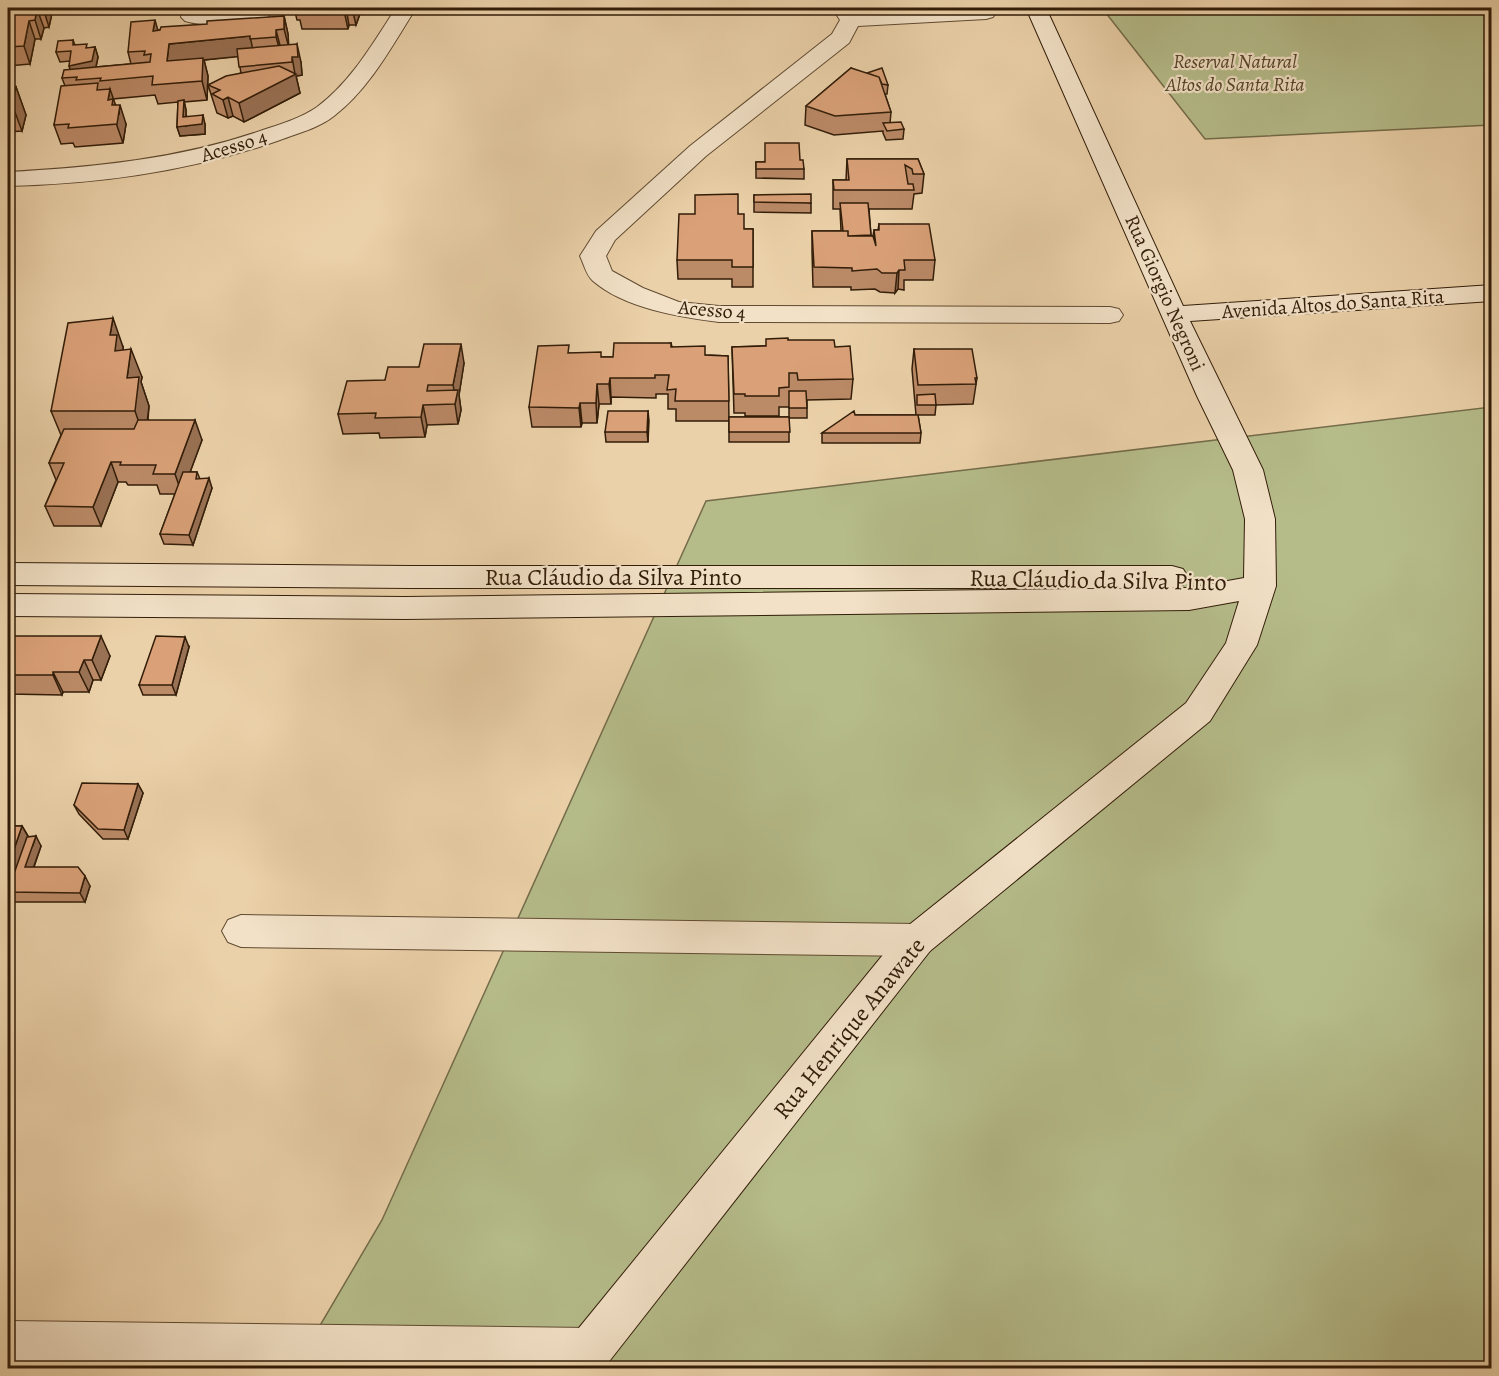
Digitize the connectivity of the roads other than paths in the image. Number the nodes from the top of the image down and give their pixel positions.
1 (192, 8) edge
2 (264, 8) edge
3 (406, 8) edge
4 (1036, 8) edge
5 (986, 13) dead end
6 (847, 14) edge
7 (8, 179) edge
8 (1491, 293) edge
9 (1175, 314) junction
10 (1110, 315) dead end
11 (8, 574) edge
12 (411, 577) junction
13 (1260, 586) junction
14 (806, 590) junction
15 (8, 604) edge
16 (405, 608) junction
17 (241, 931) dead end
18 (917, 940) junction
19 (8, 1343) edge
20 (584, 1359) edge

1 - 2 street
3 - 7 street, Acesso 4
4 - 9 street, Rua Giorgio Negroni
5 - 6 street
6 - 10 street, Acesso 4
8 - 9 street, Avenida Altos do Santa Rita
9 - 13 street, Rua Giorgio Negroni
11 - 12 street, Rua Cláudio da Silva Pinto
12 - 14 street, Rua Cláudio da Silva Pinto
12 - 16 street
13 - 14 street, Rua Cláudio da Silva Pinto
13 - 18 street, Rua Henrique Anawate
14 - 16 street, Rua Cláudio da Silva Pinto
15 - 16 street, Rua Cláudio da Silva Pinto
17 - 18 street
18 - 20 street, Rua Henrique Anawate
19 - 20 street

